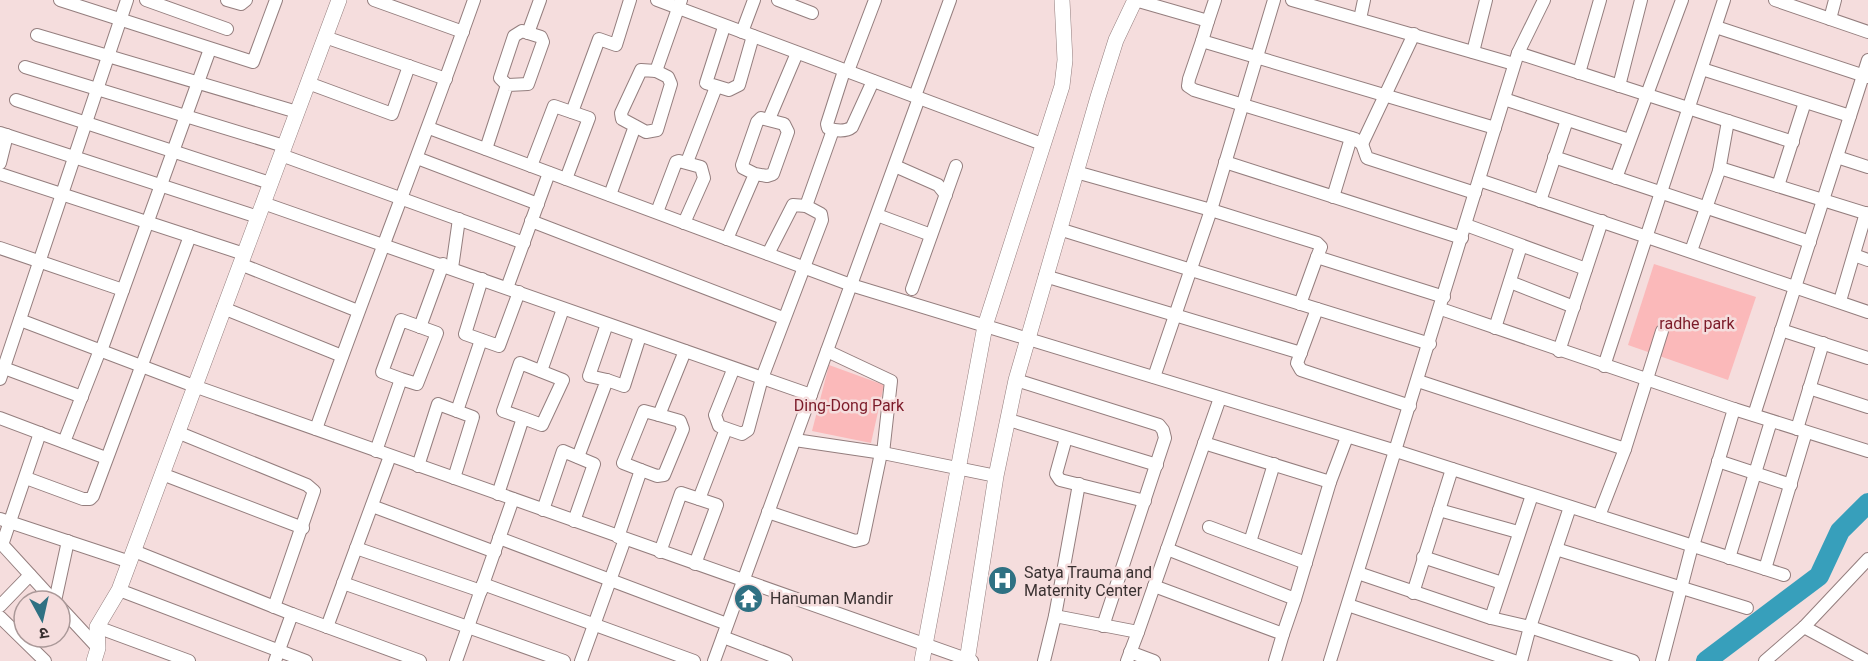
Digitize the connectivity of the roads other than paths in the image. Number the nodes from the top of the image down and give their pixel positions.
1 (60, 0) edge
2 (127, 0) edge
3 (146, 0) edge
4 (227, 0) edge
5 (246, 0) edge
6 (276, 0) edge
7 (339, 0) edge
8 (374, 0) edge
9 (474, 0) edge
10 (540, 0) edge
11 (630, 0) edge
12 (657, 0) edge
13 (754, 0) edge
14 (778, 0) edge
15 (875, 0) edge
16 (950, 0) edge
17 (1062, 0) edge
18 (1135, 0) edge
19 (1215, 0) edge
20 (1274, 0) edge
21 (1292, 0) edge
22 (1364, 0) edge
23 (1486, 0) edge
24 (1544, 0) edge
25 (1600, 0) edge
26 (1641, 0) edge
27 (1682, 0) edge
28 (1724, 0) edge
29 (1774, 0) edge
30 (1835, 0) edge
31 (680, 4) edge
32 (812, 13) dead end
33 (1360, 19) junction
34 (1830, 19) junction
35 (1208, 21) junction
36 (120, 22) junction
37 (724, 27) junction
38 (1716, 27) junction
39 (227, 29) dead end
40 (462, 32) junction
41 (1868, 32) edge
42 (528, 33) junction
43 (748, 34) junction
44 (1414, 34) junction
45 (37, 35) dead end
46 (325, 37) junction
47 (1202, 41) junction
48 (210, 49) junction
49 (797, 52) junction
50 (1473, 52) junction
51 (108, 56) junction
52 (1257, 56) junction
53 (1516, 59) junction
54 (1868, 60) edge
55 (409, 66) junction
56 (25, 67) dead end
57 (1702, 69) junction
58 (656, 71) junction
59 (846, 71) junction
60 (1579, 73) junction
61 (1865, 77) edge
62 (446, 79) junction
63 (873, 81) junction
64 (198, 83) junction
65 (308, 83) junction
66 (507, 85) junction
67 (1618, 86) junction
68 (716, 87) junction
69 (97, 91) junction
70 (1386, 95) junction
71 (1648, 95) junction
72 (917, 97) junction
73 (1504, 99) junction
74 (16, 100) dead end
75 (1805, 102) junction
76 (1242, 104) junction
77 (1689, 109) junction
78 (297, 112) junction
79 (572, 112) junction
80 (1850, 116) junction
81 (184, 117) junction
82 (769, 119) junction
83 (1567, 120) junction
84 (1728, 122) junction
85 (86, 124) junction
86 (635, 126) junction
87 (429, 128) junction
88 (1495, 128) junction
89 (833, 130) junction
90 (3, 134) edge
91 (1629, 140) junction
92 (1356, 141) junction
93 (1793, 142) junction
94 (1042, 144) junction
95 (486, 149) junction
96 (283, 151) junction
97 (172, 152) junction
98 (74, 157) junction
99 (1554, 157) junction
100 (1837, 157) junction
101 (417, 158) junction
102 (687, 162) junction
103 (1225, 162) junction
104 (0, 163) edge
105 (531, 166) junction
106 (895, 166) junction
107 (956, 166) dead end
108 (1868, 167) edge
109 (1719, 171) junction
110 (1076, 172) junction
111 (549, 173) junction
112 (0, 174) edge
113 (755, 174) junction
114 (1616, 178) junction
115 (566, 179) junction
116 (1479, 180) junction
117 (270, 183) junction
118 (161, 185) junction
119 (1778, 186) junction
120 (1475, 193) junction
121 (1660, 194) junction
122 (62, 195) junction
123 (610, 195) junction
124 (946, 195) junction
125 (1333, 197) junction
126 (400, 198) junction
127 (1823, 200) junction
128 (1540, 201) junction
129 (538, 204) junction
130 (806, 207) junction
131 (1706, 208) junction
132 (260, 210) junction
133 (1211, 210) junction
134 (657, 212) junction
135 (1867, 213) edge
136 (877, 215) junction
137 (459, 219) junction
138 (531, 221) junction
139 (1602, 221) junction
140 (146, 222) junction
141 (684, 223) junction
142 (1466, 225) junction
143 (1059, 229) junction
144 (931, 235) junction
145 (190, 236) junction
146 (1645, 236) junction
147 (1462, 238) junction
148 (727, 239) junction
149 (382, 242) junction
150 (1810, 242) junction
151 (524, 243) junction
152 (1521, 246) junction
153 (0, 248) edge
154 (1692, 251) junction
155 (768, 254) junction
156 (1854, 255) junction
157 (1317, 257) junction
158 (242, 259) junction
159 (1868, 260) edge
160 (39, 262) junction
161 (447, 266) junction
162 (802, 267) junction
163 (1190, 269) junction
164 (1586, 269) junction
165 (1045, 276) junction
166 (482, 279) junction
167 (1509, 282) junction
168 (851, 285) junction
169 (1796, 286) junction
170 (912, 289) dead end
171 (123, 290) junction
172 (513, 290) junction
173 (1840, 302) junction
174 (1442, 303) junction
175 (1300, 304) junction
176 (1574, 307) junction
177 (223, 308) junction
178 (563, 309) junction
179 (1317, 309) junction
180 (358, 310) junction
181 (1868, 312) edge
182 (1175, 315) junction
183 (783, 318) junction
184 (20, 320) junction
185 (606, 324) junction
186 (985, 326) junction
187 (420, 327) junction
188 (1495, 328) junction
189 (1781, 330) junction
190 (1662, 331) dead end
191 (640, 336) junction
192 (1027, 338) junction
193 (481, 340) junction
194 (1823, 343) junction
195 (1430, 344) junction
196 (101, 350) junction
197 (685, 351) junction
198 (827, 351) junction
199 (1559, 351) junction
200 (1301, 353) junction
201 (342, 356) junction
202 (1868, 358) edge
203 (1604, 366) junction
204 (143, 367) junction
205 (733, 370) junction
206 (541, 371) junction
207 (2, 374) edge
208 (1154, 377) junction
209 (762, 378) junction
210 (401, 379) junction
211 (607, 380) junction
212 (1016, 380) junction
213 (1418, 381) junction
214 (1646, 381) junction
215 (194, 386) junction
216 (1809, 388) junction
217 (811, 395) junction
218 (81, 398) junction
219 (1220, 398) junction
220 (1410, 406) junction
221 (1868, 407) edge
222 (1734, 409) junction
223 (457, 411) junction
224 (659, 415) junction
225 (1754, 415) junction
226 (0, 418) edge
227 (523, 418) junction
228 (1009, 420) junction
229 (1771, 421) junction
230 (316, 429) junction
231 (726, 429) junction
232 (1802, 430) junction
233 (177, 432) junction
234 (40, 433) junction
235 (1347, 436) junction
236 (1066, 438) junction
237 (795, 440) junction
238 (64, 442) junction
239 (1204, 443) junction
240 (1624, 449) junction
241 (376, 451) junction
242 (1396, 451) junction
243 (1868, 451) edge
244 (882, 453) junction
245 (390, 456) junction
246 (578, 457) junction
247 (106, 458) junction
248 (1719, 461) junction
249 (1274, 464) junction
250 (1157, 465) junction
251 (418, 466) junction
252 (958, 468) junction
253 (641, 470) junction
254 (1452, 470) junction
255 (1755, 472) junction
256 (162, 474) junction
257 (996, 476) junction
258 (26, 478) junction
259 (454, 478) junction
260 (1330, 482) junction
261 (1080, 484) junction
262 (1791, 485) junction
263 (498, 494) junction
264 (1532, 495) junction
265 (513, 499) junction
266 (699, 499) junction
267 (1145, 501) junction
268 (372, 506) junction
269 (1570, 507) junction
270 (543, 510) junction
271 (1439, 510) junction
272 (768, 512) junction
273 (1599, 516) junction
274 (5, 520) edge
275 (574, 521) junction
276 (1209, 527) dead end
277 (303, 528) junction
278 (1518, 532) junction
279 (499, 538) junction
280 (622, 538) junction
281 (68, 541) junction
282 (1250, 542) junction
283 (1, 543) edge
284 (1692, 546) junction
285 (356, 548) junction
286 (1167, 549) junction
287 (1556, 549) junction
288 (495, 552) junction
289 (660, 552) junction
290 (1423, 556) junction
291 (132, 557) junction
292 (1729, 558) junction
293 (1868, 559) edge
294 (1306, 562) junction
295 (695, 564) junction
296 (1766, 570) junction
297 (1358, 573) junction
298 (1863, 573) edge
299 (30, 574) junction
300 (1784, 575) dead end
301 (610, 580) junction
302 (743, 581) junction
303 (343, 583) junction
304 (1502, 583) junction
305 (1154, 586) junction
306 (482, 588) junction
307 (1681, 588) junction
308 (44, 589) edge
309 (58, 589) edge
310 (120, 590) junction
311 (1413, 593) junction
312 (1295, 599) junction
313 (1348, 605) junction
314 (0, 606) edge
315 (274, 607) junction
316 (1747, 609) dead end
317 (292, 614) junction
318 (1055, 616) junction
319 (0, 617) edge
320 (1491, 618) junction
321 (72, 623) edge
322 (595, 624) junction
323 (728, 624) junction
324 (1103, 626) junction
325 (97, 627) junction
326 (327, 627) junction
327 (1530, 627) junction
328 (1804, 627) junction
329 (467, 629) junction
330 (1138, 632) junction
331 (1284, 634) junction
332 (723, 637) junction
333 (925, 645) junction
334 (96, 655) edge
335 (277, 656) edge
336 (1129, 656) edge
337 (1482, 656) edge
338 (968, 660) edge
339 (45, 661) edge
340 (189, 661) edge
341 (306, 661) edge
342 (420, 661) edge
343 (456, 661) edge
344 (564, 661) edge
345 (581, 661) edge
346 (694, 661) edge
347 (714, 661) edge
348 (786, 661) edge
349 (922, 661) edge
350 (1044, 661) edge
351 (1155, 661) edge
352 (1275, 661) edge
353 (1330, 661) edge
354 (1514, 661) edge
355 (1521, 661) edge
356 (1633, 661) edge
357 (1662, 661) edge
358 (1765, 661) edge
359 (1867, 661) edge

1 - 36 street
2 - 36 street
3 - 39 street
4 - 5 street
6 - 48 street
7 - 46 street
8 - 40 street
9 - 40 street
10 - 42 street
11 - 79 street
12 - 31 street
13 - 43 street
14 - 32 street
15 - 59 street
16 - 72 street
17 - 94 street
18 - 35 street
18 - 110 street
19 - 35 street
20 - 52 street
21 - 33 street
22 - 33 street
23 - 50 street
24 - 53 street
25 - 60 street
26 - 67 street
27 - 71 street
28 - 38 street
29 - 34 street
30 - 34 street
31 - 37 street
31 - 58 street
33 - 44 street
34 - 41 street
35 - 47 street
36 - 48 street
36 - 51 street
37 - 43 street
37 - 68 street
38 - 57 street
38 - 61 street
40 - 62 street
42 - 66 street
42 - 66 street
43 - 49 street
43 - 68 street
44 - 50 street
44 - 70 street
45 - 51 street
46 - 55 street
46 - 65 street
47 - 52 street
47 - 76 street
48 - 64 street
49 - 59 street
49 - 82 street
50 - 53 street
51 - 64 street
51 - 69 street
52 - 70 street
52 - 76 street
53 - 60 street
53 - 73 street
54 - 61 street
55 - 62 street
55 - 65 street
56 - 69 street
57 - 75 street
57 - 77 street
58 - 86 street
58 - 86 street
59 - 63 street
59 - 89 street
60 - 67 street
61 - 80 street
62 - 87 street
63 - 72 street
63 - 89 street
64 - 78 street
64 - 81 street
65 - 78 street
66 - 95 street
67 - 71 street
68 - 102 street
69 - 81 street
69 - 85 street
70 - 88 street
70 - 92 street
71 - 77 street
71 - 91 street
72 - 94 street
72 - 106 street
73 - 83 street
73 - 88 street
74 - 85 street
75 - 80 street
75 - 93 street
76 - 92 street
76 - 103 street
77 - 84 street
77 - 121 street
78 - 96 street
79 - 105 street
79 - 115 street
80 - 100 street
81 - 96 street
81 - 97 street
82 - 113 street
82 - 113 street
83 - 91 street
83 - 99 street
84 - 93 street
84 - 109 street
85 - 97 street
85 - 98 street
86 - 123 street
87 - 95 street
87 - 101 street
88 - 116 street
89 - 130 street
90 - 98 street
90 - 104 street
91 - 114 street
92 - 120 street
92 - 125 street
93 - 119 street
94 - 186 street
95 - 105 street
96 - 117 street
96 - 126 street
97 - 117 street
97 - 118 street
98 - 118 street
98 - 122 street
99 - 114 street
99 - 128 street
100 - 108 street
100 - 127 street
101 - 126 street
101 - 129 street
102 - 134 street
102 - 141 street
103 - 125 street
103 - 133 street
105 - 111 street
106 - 124 street
106 - 136 street
107 - 124 street
109 - 119 street
109 - 131 street
110 - 133 street
110 - 143 street
111 - 115 street
111 - 129 street
112 - 122 street
113 - 148 street
114 - 121 street
115 - 123 street
116 - 120 street
116 - 128 street
117 - 132 street
118 - 132 street
118 - 140 street
119 - 127 street
120 - 142 street
121 - 131 street
121 - 146 street
122 - 140 street
122 - 160 street
123 - 134 street
124 - 144 street
125 - 147 street
126 - 137 street
126 - 149 street
127 - 135 street
127 - 150 street
128 - 139 street
129 - 138 street
130 - 155 street
130 - 162 street
131 - 150 street
131 - 154 street
132 - 149 street
132 - 158 street
133 - 157 street
133 - 163 street
134 - 141 street
135 - 156 street
136 - 144 street
136 - 168 street
137 - 151 street
137 - 161 street
138 - 151 street
138 - 183 street
139 - 146 street
139 - 164 street
140 - 145 street
140 - 171 street
141 - 148 street
142 - 147 street
142 - 152 street
143 - 163 street
143 - 165 street
144 - 170 street
145 - 158 street
145 - 204 street
146 - 154 street
146 - 203 street
147 - 174 street
148 - 155 street
149 - 161 street
149 - 180 street
150 - 169 street
151 - 172 street
152 - 164 street
152 - 167 street
153 - 160 street
154 - 169 street
155 - 162 street
156 - 159 street
156 - 173 street
157 - 174 street
157 - 175 street
158 - 177 street
158 - 180 street
160 - 171 street
160 - 184 street
161 - 166 street
161 - 187 street
162 - 168 street
162 - 183 street
163 - 175 street
163 - 182 street
164 - 176 street
165 - 182 street
165 - 192 street
166 - 172 street
166 - 193 street
167 - 176 street
167 - 188 street
168 - 186 street
168 - 198 street
169 - 173 street
169 - 189 street
171 - 196 street
172 - 178 street
172 - 193 street
173 - 181 street
174 - 188 street
174 - 195 street
175 - 179 street
176 - 199 street
177 - 201 street
177 - 215 street
178 - 185 street
178 - 206 street
179 - 195 street
179 - 200 street
180 - 201 street
182 - 200 street
182 - 208 street
183 - 209 street
184 - 196 street
184 - 207 street
185 - 191 street
185 - 211 street
186 - 192 street
186 - 252 street
187 - 210 street
187 - 210 street
188 - 199 street
189 - 194 street
189 - 225 street
190 - 214 street
191 - 197 street
191 - 211 street
192 - 208 street
192 - 212 street
193 - 223 street
194 - 202 street
194 - 216 street
195 - 213 street
196 - 204 street
196 - 218 street
197 - 205 street
197 - 224 street
198 - 217 street
198 - 244 street
199 - 203 street
200 - 220 street
201 - 230 street
203 - 214 street
204 - 215 street
204 - 247 street
205 - 209 street
205 - 231 street
206 - 227 street
206 - 227 street
207 - 218 street
208 - 219 street
209 - 217 street
209 - 231 street
210 - 241 street
211 - 246 street
212 - 228 street
212 - 250 street
213 - 220 street
213 - 240 street
214 - 222 street
214 - 240 street
215 - 230 street
215 - 233 street
216 - 221 street
216 - 232 street
217 - 237 street
218 - 238 street
219 - 235 street
219 - 239 street
220 - 242 street
222 - 225 street
222 - 248 street
223 - 251 street
223 - 259 street
224 - 253 street
224 - 253 street
225 - 229 street
226 - 234 street
227 - 263 street
228 - 236 street
228 - 257 street
229 - 232 street
229 - 255 street
230 - 241 street
231 - 266 street
232 - 243 street
232 - 262 street
233 - 256 street
233 - 277 street
234 - 238 street
234 - 258 street
235 - 242 street
235 - 260 street
236 - 250 street
236 - 261 street
237 - 244 street
237 - 272 street
238 - 247 street
239 - 249 street
239 - 286 street
240 - 273 street
241 - 245 street
242 - 254 street
242 - 297 street
244 - 252 street
244 - 272 street
245 - 251 street
245 - 268 street
246 - 270 street
246 - 275 street
247 - 258 street
248 - 255 street
248 - 284 street
249 - 260 street
249 - 282 street
250 - 267 street
251 - 259 street
252 - 257 street
252 - 333 street
253 - 280 street
254 - 264 street
254 - 271 street
255 - 262 street
255 - 292 street
256 - 277 street
256 - 291 street
257 - 338 street
258 - 274 street
259 - 263 street
260 - 294 street
261 - 267 street
261 - 318 street
262 - 296 street
263 - 265 street
264 - 269 street
264 - 278 street
265 - 270 street
265 - 279 street
266 - 289 street
266 - 295 street
267 - 324 street
268 - 285 street
268 - 288 street
269 - 273 street
269 - 287 street
270 - 275 street
271 - 278 street
271 - 290 street
272 - 302 street
273 - 284 street
274 - 281 street
274 - 283 street
275 - 280 street
276 - 282 street
277 - 315 street
278 - 304 street
279 - 288 street
279 - 301 street
280 - 289 street
280 - 301 street
281 - 291 street
281 - 309 street
282 - 294 street
283 - 299 street
284 - 292 street
284 - 307 street
285 - 303 street
285 - 306 street
286 - 305 street
286 - 312 street
287 - 307 street
287 - 327 street
288 - 306 street
289 - 295 street
290 - 304 street
290 - 311 street
291 - 310 street
291 - 315 street
292 - 296 street
293 - 298 street
294 - 312 street
295 - 302 street
296 - 300 street
297 - 311 street
297 - 313 street
298 - 328 street
299 - 308 street
299 - 314 street
301 - 322 street
301 - 323 street
302 - 323 street
302 - 333 street
303 - 326 street
303 - 329 street
304 - 320 street
305 - 330 street
305 - 331 street
306 - 322 street
306 - 329 street
307 - 316 street
307 - 357 street
310 - 325 street
310 - 335 street
311 - 320 street
312 - 331 street
313 - 337 street
313 - 353 street
315 - 317 street
317 - 326 street
317 - 335 street
318 - 324 street
318 - 350 street
319 - 339 street
320 - 327 street
321 - 334 street
322 - 345 street
322 - 346 street
323 - 332 street
324 - 330 street
325 - 334 street
325 - 340 street
326 - 342 street
327 - 355 street
327 - 356 street
328 - 358 street
328 - 359 street
329 - 343 street
329 - 344 street
330 - 336 street
331 - 352 street
332 - 347 street
332 - 348 street
333 - 338 street
333 - 349 street
335 - 341 street
336 - 351 street
337 - 354 street

